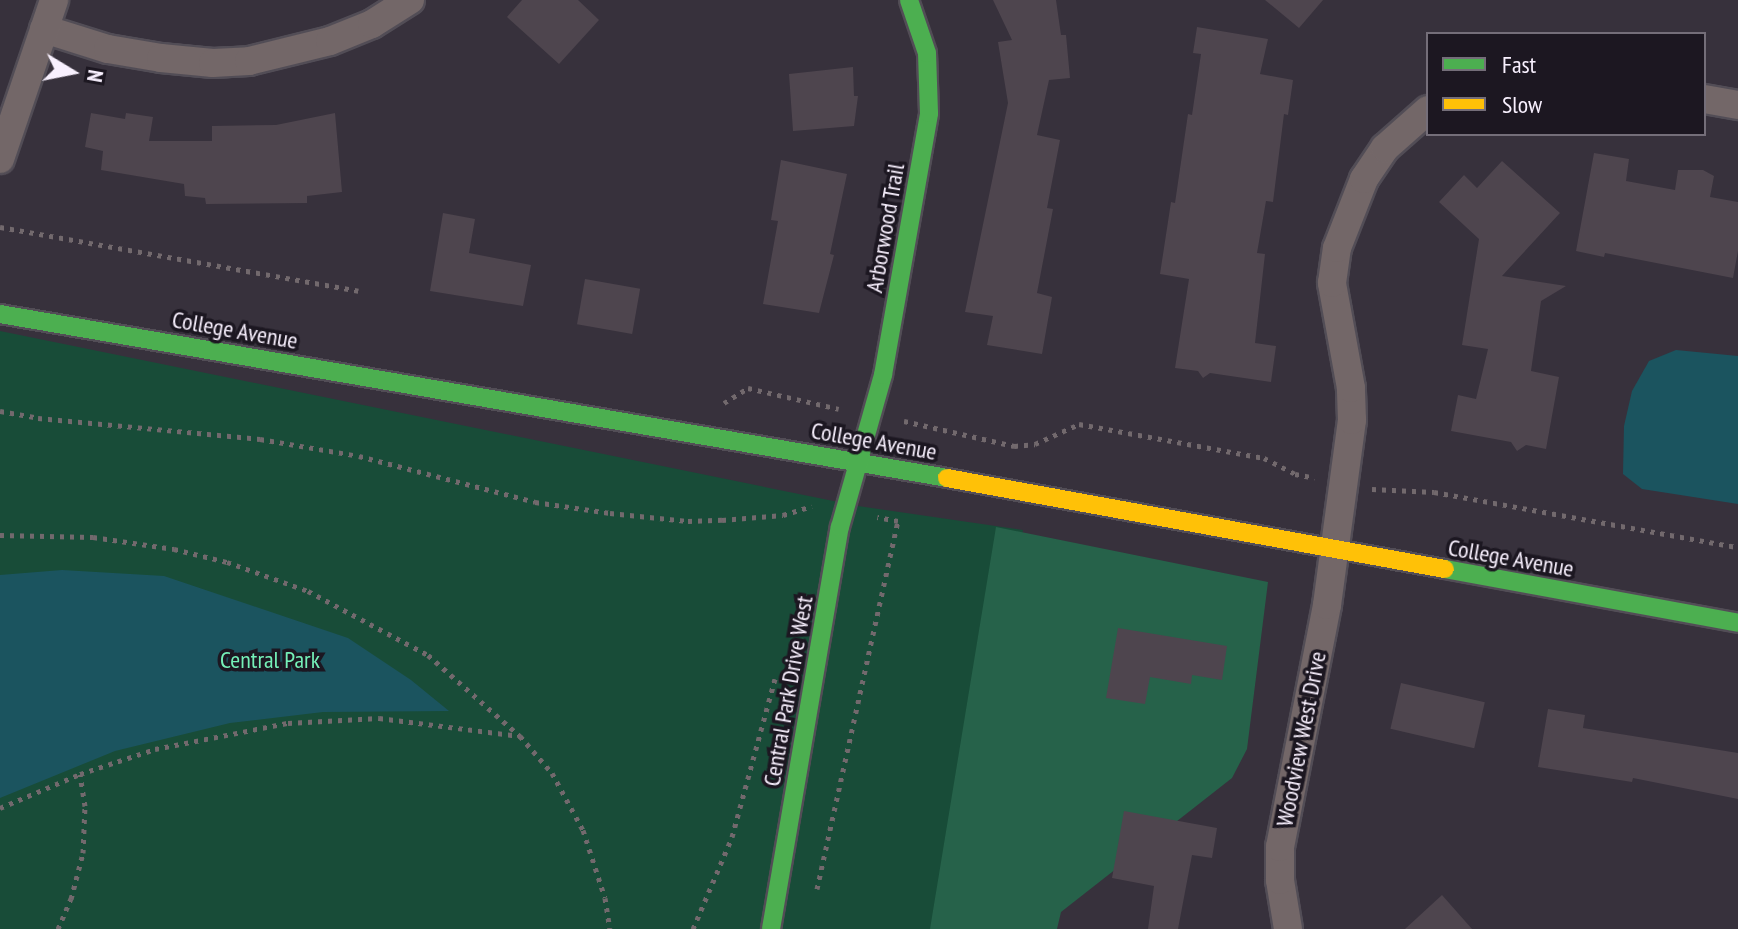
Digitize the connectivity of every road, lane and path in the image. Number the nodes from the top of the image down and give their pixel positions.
1 (54, 0) edge
2 (410, 0) edge
3 (909, 0) edge
4 (44, 29) junction
5 (1706, 99) edge
6 (1738, 105) edge
7 (1426, 112) edge
8 (0, 159) edge
9 (0, 227) edge
10 (358, 291) dead end
11 (0, 314) edge
12 (717, 407) dead end
13 (0, 411) edge
14 (873, 415) junction
15 (858, 463) junction
16 (1344, 485) junction
17 (807, 517) dead end
18 (898, 521) dead end
19 (0, 535) edge
20 (1738, 547) edge
21 (1335, 550) junction
22 (1738, 623) edge
23 (777, 668) dead end
24 (520, 736) junction
25 (80, 774) junction
26 (0, 808) edge
27 (816, 893) dead end
28 (58, 929) edge
29 (610, 929) edge
30 (693, 929) edge
31 (771, 929) edge
32 (1288, 929) edge

1 - 4 street
2 - 4 street
3 - 14 main road, Arborwood Trail
4 - 8 street
5 - 6 street
7 - 16 street, Woodview West Drive
9 - 10 path
11 - 15 main road, College Avenue
12 - 14 path
13 - 17 path
14 - 15 main road, Arborwood Trail
14 - 16 path
15 - 21 main road, College Avenue
15 - 31 main road, Central Park Drive West
16 - 20 path
16 - 21 street, Woodview West Drive
18 - 27 path
19 - 24 path
21 - 22 main road, College Avenue
21 - 32 street, Woodview West Drive
23 - 30 path
24 - 25 path
24 - 29 path
25 - 26 path
25 - 28 path

